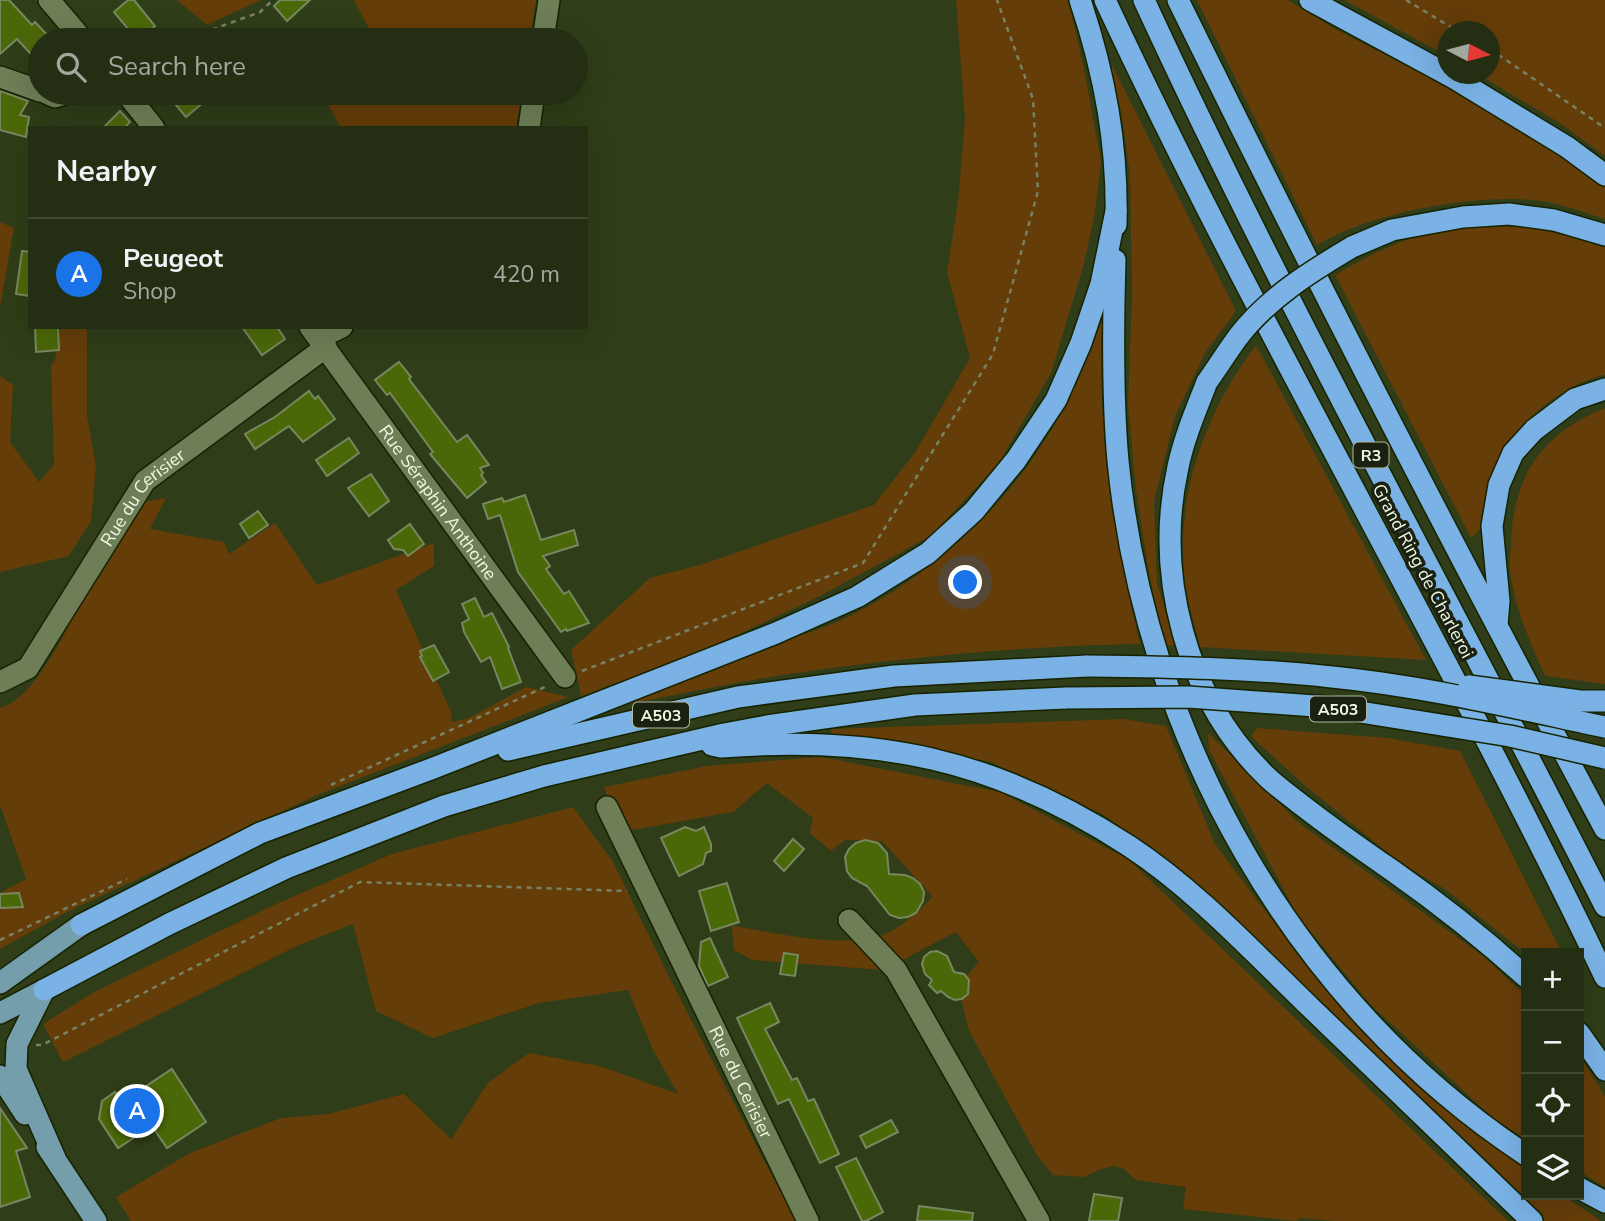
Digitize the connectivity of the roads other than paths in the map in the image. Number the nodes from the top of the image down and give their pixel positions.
1 (49, 0) edge
2 (549, 0) edge
3 (1080, 0) edge
4 (1105, 0) edge
5 (1144, 0) edge
6 (1178, 0) edge
7 (1310, 0) edge
8 (73, 28) edge
9 (545, 28) edge
10 (0, 77) edge
11 (28, 87) edge
12 (136, 105) edge
13 (532, 105) edge
14 (152, 126) edge
15 (529, 126) edge
16 (1605, 174) edge
17 (1116, 211) junction
18 (1605, 235) edge
19 (338, 329) edge
20 (318, 338) edge
21 (1605, 389) edge
22 (1497, 627) junction
23 (565, 677) road end
24 (0, 682) edge
25 (1440, 692) junction
26 (1605, 701) edge
27 (1605, 727) edge
28 (693, 741) junction
29 (1605, 758) edge
30 (431, 769) junction
31 (607, 807) dead end
32 (1605, 829) edge
33 (1605, 906) edge
34 (849, 920) dead end
35 (81, 925) junction
36 (0, 965) edge
37 (1521, 973) edge
38 (1605, 977) edge
39 (0, 983) edge
40 (44, 989) junction
41 (0, 1013) edge
42 (1584, 1039) edge
43 (1605, 1070) edge
44 (0, 1076) edge
45 (1521, 1152) edge
46 (55, 1158) junction
47 (1584, 1191) edge
48 (1605, 1202) edge
49 (96, 1221) edge
50 (808, 1221) edge
51 (1039, 1221) edge
52 (1532, 1221) edge

1 - 8 street
2 - 9 street
3 - 17 highway
4 - 38 highway, Grand Ring de Charleroi / R3
5 - 33 highway, Grand Ring de Charleroi / R3
6 - 22 highway
7 - 16 highway
10 - 11 street
12 - 14 street
13 - 15 street
17 - 30 highway
17 - 45 highway
18 - 37 highway, bridge
19 - 20 street, Rue du Cerisier
20 - 23 street, Rue Séraphin Anthoine
20 - 24 street, Rue du Cerisier
21 - 22 highway
22 - 32 highway
25 - 26 highway, bridge
25 - 27 highway, A503, bridge
25 - 30 highway, A503, bridge
28 - 29 highway, A503, bridge
28 - 40 highway, A503
28 - 52 highway
30 - 35 highway, A503
31 - 50 street, Rue du Cerisier
34 - 51 street
35 - 36 main road
35 - 39 main road, A503
40 - 41 main road, A503
40 - 46 main road
42 - 43 highway
44 - 46 main road
46 - 49 main road
47 - 48 highway

